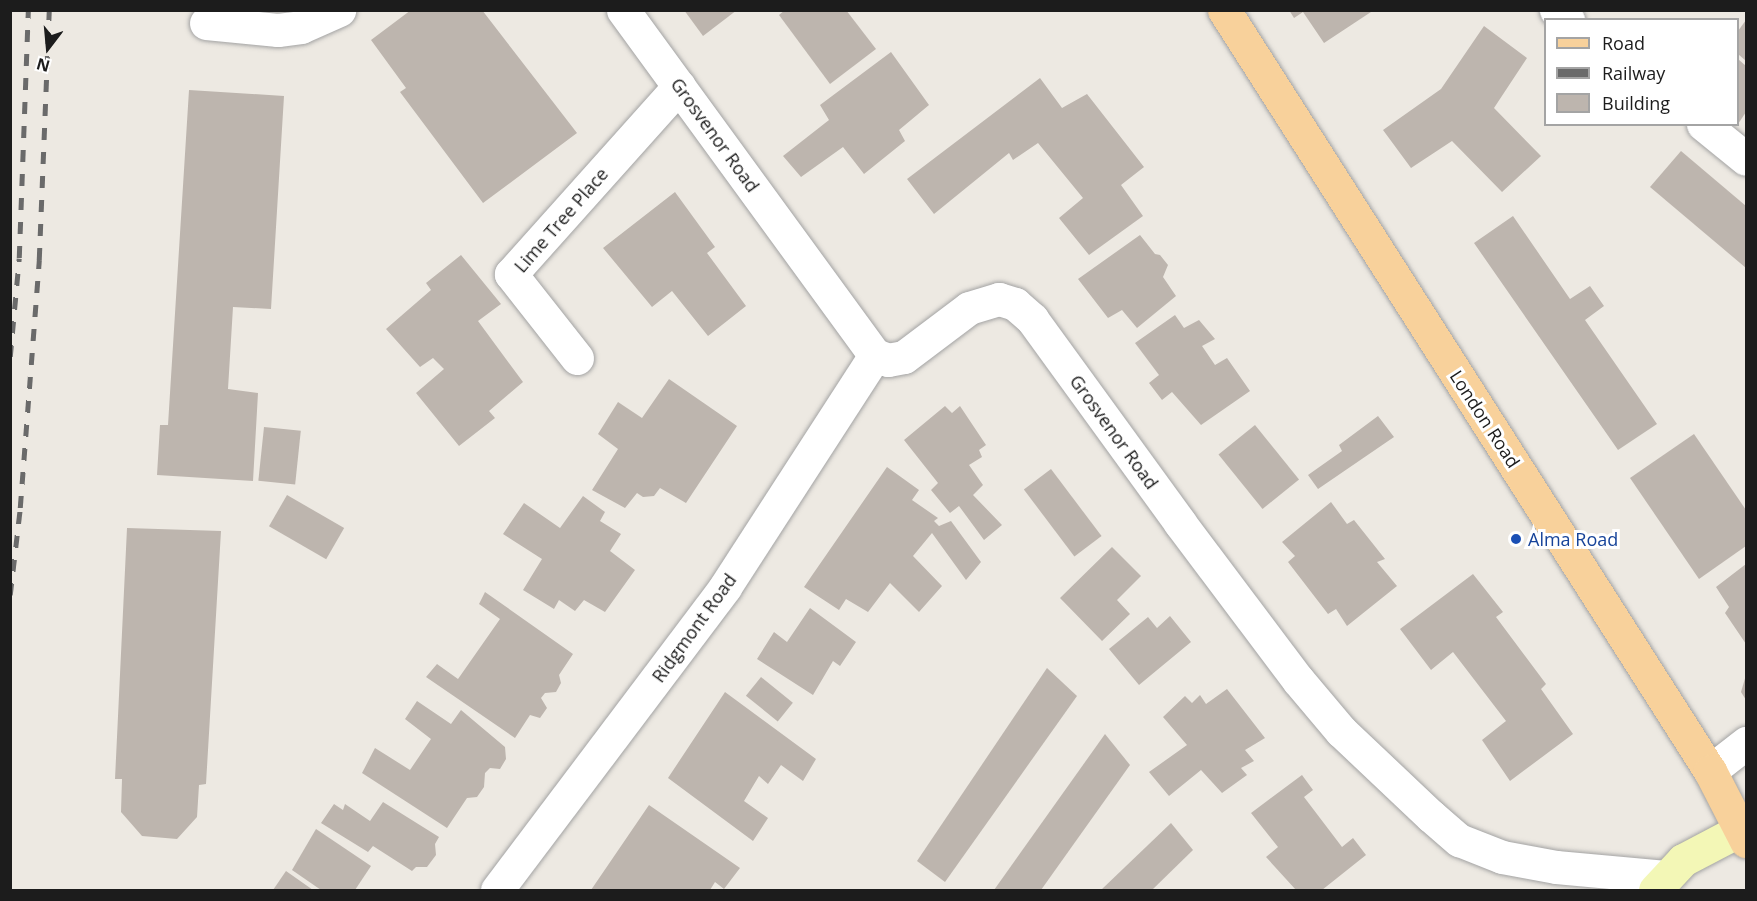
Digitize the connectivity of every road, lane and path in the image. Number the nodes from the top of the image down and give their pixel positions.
1 (339, 10) edge
2 (623, 10) edge
3 (1224, 10) edge
4 (206, 23) dead end
5 (680, 86) junction
6 (1705, 126) edge
7 (1746, 159) edge
8 (875, 355) junction
9 (577, 358) dead end
10 (1746, 743) edge
11 (1710, 771) junction
12 (1745, 835) edge
13 (1661, 884) edge
14 (497, 891) edge

1 - 4 street
2 - 5 street, Grosvenor Road
3 - 11 main road, London Road
5 - 8 street, Grosvenor Road
5 - 9 street, Lime Tree Place
6 - 7 street
8 - 13 street, Grosvenor Road
8 - 14 street, Ridgmont Road
10 - 11 street
11 - 12 main road, London Road
12 - 13 main road

